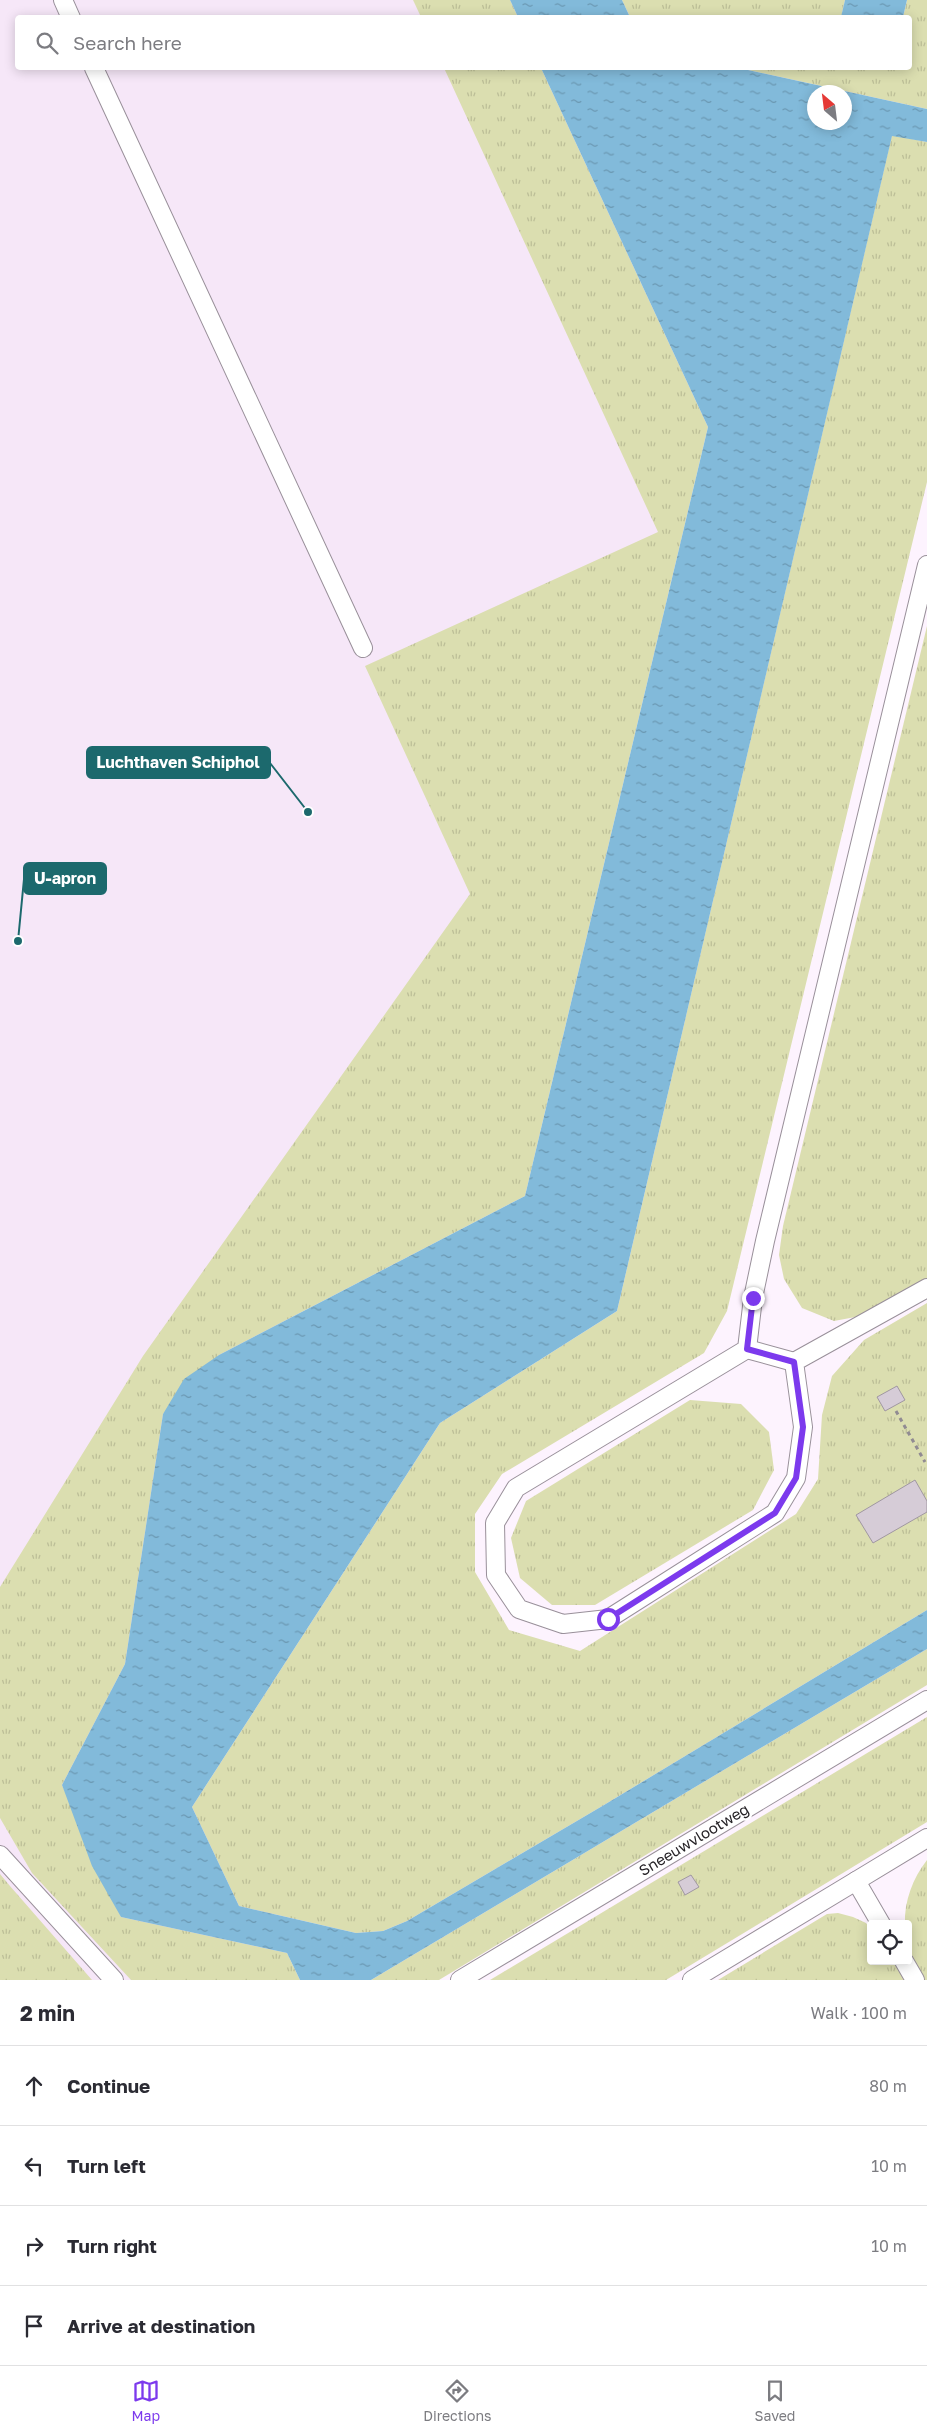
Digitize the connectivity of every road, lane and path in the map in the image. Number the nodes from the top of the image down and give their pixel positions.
1 (63, 0) edge
2 (70, 15) edge
3 (95, 70) edge
4 (927, 565) edge
5 (363, 648) dead end
6 (927, 1288) edge
7 (747, 1349) junction
8 (794, 1362) junction
9 (896, 1411) dead end
10 (925, 1462) dead end
11 (927, 1700) edge
12 (927, 1838) edge
13 (0, 1855) edge
14 (856, 1881) junction
15 (879, 1920) edge
16 (907, 1965) edge
17 (114, 1980) edge
18 (460, 1980) edge
19 (692, 1980) edge
20 (916, 1980) edge

1 - 2 lane
3 - 5 lane
4 - 7 lane
6 - 8 lane
7 - 8 lane
7 - 8 lane
9 - 10 path
11 - 18 lane, Sneeuwvlootweg
12 - 14 lane
13 - 17 lane
14 - 15 lane
14 - 19 lane
16 - 20 lane

